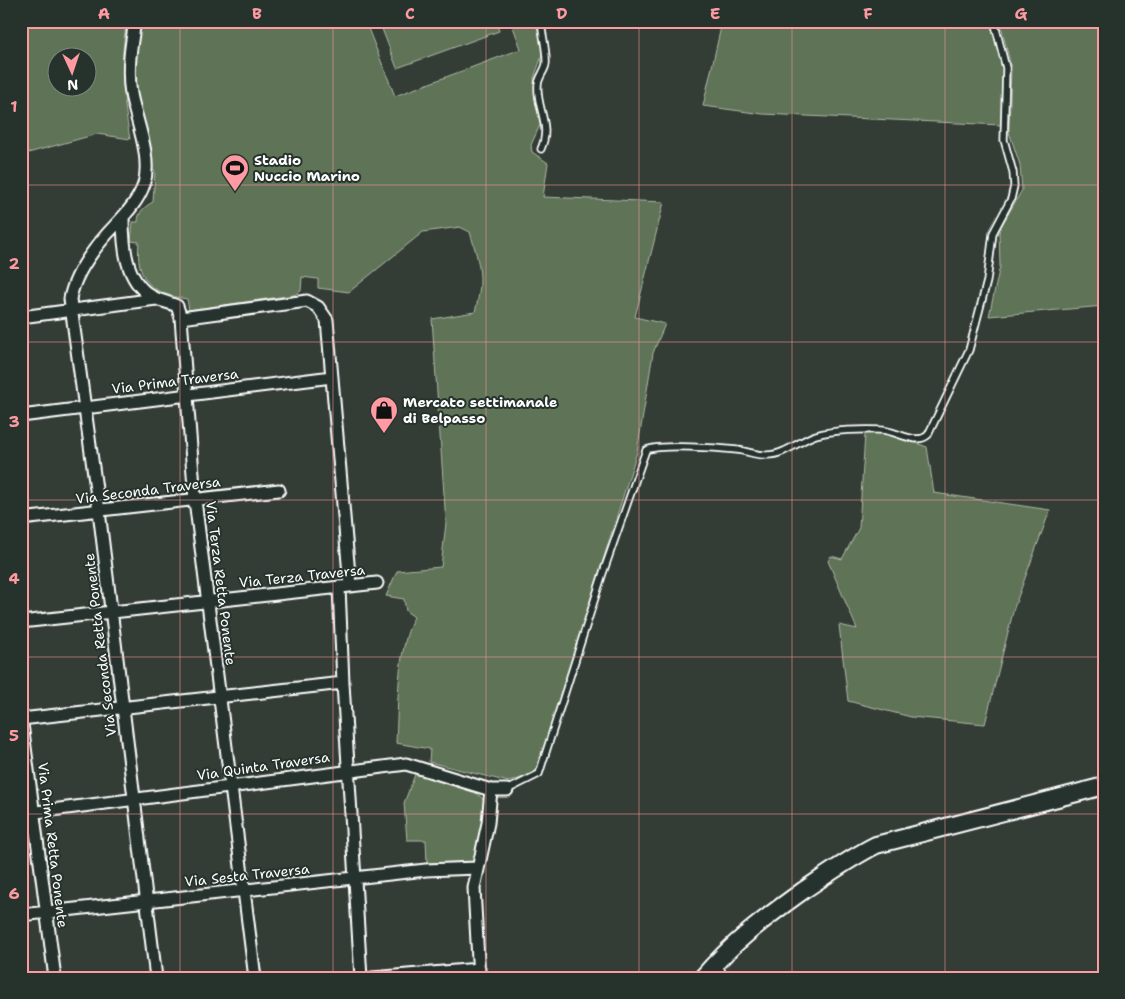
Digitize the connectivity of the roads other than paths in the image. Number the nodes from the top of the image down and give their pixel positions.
1 (135, 21) edge
2 (541, 21) edge
3 (994, 21) edge
4 (541, 149) dead end
5 (123, 217) junction
6 (156, 299) junction
7 (72, 310) junction
8 (21, 317) edge
9 (182, 318) junction
10 (332, 377) junction
11 (187, 395) junction
12 (85, 407) junction
13 (21, 416) edge
14 (279, 490) dead end
15 (195, 500) junction
16 (99, 511) junction
17 (21, 519) edge
18 (377, 583) dead end
19 (345, 587) junction
20 (208, 601) junction
21 (111, 611) junction
22 (21, 622) edge
23 (343, 683) junction
24 (220, 696) junction
25 (123, 707) junction
26 (21, 718) edge
27 (348, 770) junction
28 (231, 786) junction
29 (1104, 786) edge
30 (490, 790) junction
31 (507, 790) joint
32 (134, 799) junction
33 (34, 812) junction
34 (21, 814) edge
35 (477, 868) junction
36 (355, 878) junction
37 (244, 890) junction
38 (146, 901) junction
39 (46, 912) junction
40 (21, 915) edge
41 (717, 960) junction
42 (479, 973) edge
43 (55, 978) edge
44 (156, 978) edge
45 (255, 978) edge
46 (361, 978) edge
47 (372, 978) edge
48 (702, 978) edge
49 (724, 978) edge

1 - 5 street, Via Seconda Retta Ponente
2 - 4 lane
3 - 31 lane
5 - 6 street
5 - 7 street, Via Seconda Retta Ponente
6 - 7 street
6 - 9 street
7 - 8 street
7 - 12 street, Via Seconda Retta Ponente
9 - 10 street
9 - 11 street, Via Terza Retta Ponente
10 - 11 street, Via Prima Traversa
10 - 19 street
11 - 12 street, Via Prima Traversa
11 - 15 street, Via Terza Retta Ponente
12 - 13 street, Via Prima Traversa
12 - 16 street, Via Seconda Retta Ponente
14 - 15 street, Via Seconda Traversa
15 - 16 street, Via Seconda Traversa
15 - 20 street, Via Terza Retta Ponente
16 - 17 street, Via Seconda Traversa
16 - 21 street, Via Seconda Retta Ponente
18 - 19 street, Via Terza Traversa
19 - 20 street, Via Terza Traversa
19 - 23 street
20 - 21 street, Via Terza Traversa
20 - 24 street, Via Terza Retta Ponente
21 - 22 street, Via Terza Traversa
21 - 25 street, Via Seconda Retta Ponente
23 - 24 street
23 - 27 street
24 - 25 street
24 - 28 street, Via Terza Retta Ponente
25 - 26 street
25 - 32 street, Via Seconda Retta Ponente
26 - 33 street, Via Prima Retta Ponente
27 - 28 street, Via Quinta Traversa
27 - 30 street, Via Quinta Traversa
27 - 36 street
28 - 32 street, Via Quinta Traversa
28 - 37 street, Via Terza Retta Ponente
29 - 41 street
30 - 31 street, Via Quinta Traversa
30 - 35 street
32 - 33 street, Via Quinta Traversa
32 - 38 street, Via Seconda Retta Ponente
33 - 34 street, Via Quinta Traversa
33 - 39 street, Via Prima Retta Ponente
35 - 36 street, Via Sesta Traversa
35 - 42 street
36 - 37 street, Via Sesta Traversa
36 - 46 street
37 - 38 street, Via Sesta Traversa
37 - 45 street, Via Terza Retta Ponente
38 - 39 street, Via Sesta Traversa
38 - 44 street, Via Seconda Retta Ponente
39 - 40 street, Via Sesta Traversa
39 - 43 street, Via Prima Retta Ponente
41 - 48 street
41 - 49 lane
42 - 47 street

